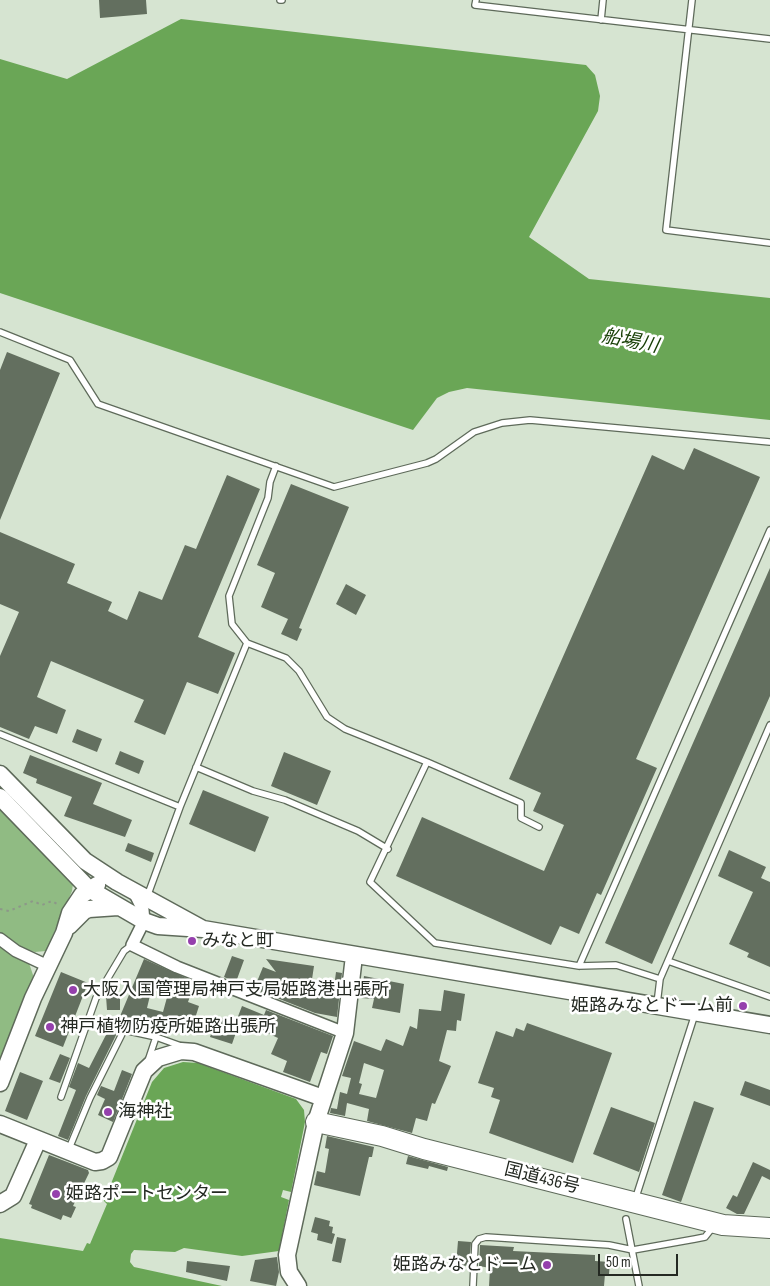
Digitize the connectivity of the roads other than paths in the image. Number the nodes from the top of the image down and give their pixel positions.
1 (476, 0) edge
2 (603, 0) edge
3 (692, 0) edge
4 (601, 20) junction
5 (689, 30) junction
6 (770, 39) edge
7 (770, 243) edge
8 (0, 332) edge
9 (770, 442) edge
10 (276, 466) junction
11 (770, 530) edge
12 (247, 643) junction
13 (770, 725) edge
14 (0, 734) edge
15 (427, 762) junction
16 (196, 767) junction
17 (0, 774) edge
18 (0, 797) edge
19 (180, 807) junction
20 (540, 827) dead end
21 (388, 848) junction
22 (85, 861) junction
23 (117, 882) junction
24 (89, 888) junction
25 (140, 895) junction
26 (118, 907) junction
27 (84, 911) junction
28 (144, 922) junction
29 (203, 929) junction
30 (64, 933) junction
31 (0, 940) edge
32 (132, 945) junction
33 (354, 956) junction
34 (668, 961) junction
35 (48, 966) junction
36 (579, 966) junction
37 (660, 979) junction
38 (770, 997) edge
39 (656, 1006) junction
40 (696, 1012) junction
41 (770, 1025) edge
42 (345, 1033) junction
43 (156, 1037) junction
44 (194, 1052) junction
45 (144, 1071) junction
46 (0, 1083) edge
47 (61, 1097) dead end
48 (323, 1098) junction
49 (316, 1122) junction
50 (0, 1124) edge
51 (38, 1140) junction
52 (68, 1151) junction
53 (0, 1204) edge
54 (630, 1211) junction
55 (715, 1223) junction
56 (770, 1228) edge
57 (632, 1250) junction
58 (298, 1286) edge
59 (473, 1286) edge
60 (639, 1286) edge

1 - 4 lane
2 - 4 lane
3 - 5 lane
4 - 5 lane
5 - 6 lane
5 - 7 lane
8 - 10 lane
9 - 10 lane
10 - 12 lane
11 - 36 lane
12 - 15 lane
12 - 16 lane
13 - 34 lane
14 - 19 lane
15 - 20 lane
15 - 21 lane
16 - 19 lane
16 - 21 lane
17 - 22 street
18 - 24 street
19 - 25 lane
21 - 36 lane
22 - 23 street
22 - 24 street
23 - 24 street
23 - 25 street
24 - 26 street
24 - 27 street
24 - 30 street
25 - 28 street
25 - 29 street
26 - 27 street
26 - 28 street
27 - 30 street
28 - 29 street
28 - 32 street
29 - 33 street
30 - 35 street
31 - 35 street
32 - 42 street
32 - 47 lane
33 - 39 street
33 - 42 street
34 - 37 lane
34 - 38 lane
35 - 46 street
36 - 37 lane
37 - 39 lane
39 - 40 street
40 - 41 street
40 - 54 lane
42 - 48 street
43 - 44 lane
43 - 45 lane
43 - 52 lane
44 - 45 street
44 - 48 street
45 - 52 street
48 - 49 street
49 - 54 highway, 国道436号
49 - 58 street
50 - 51 street
51 - 52 street
51 - 53 street
54 - 55 highway, 国道436号
54 - 57 lane
55 - 56 highway, 国道436号
55 - 57 lane
57 - 59 lane
57 - 60 lane

